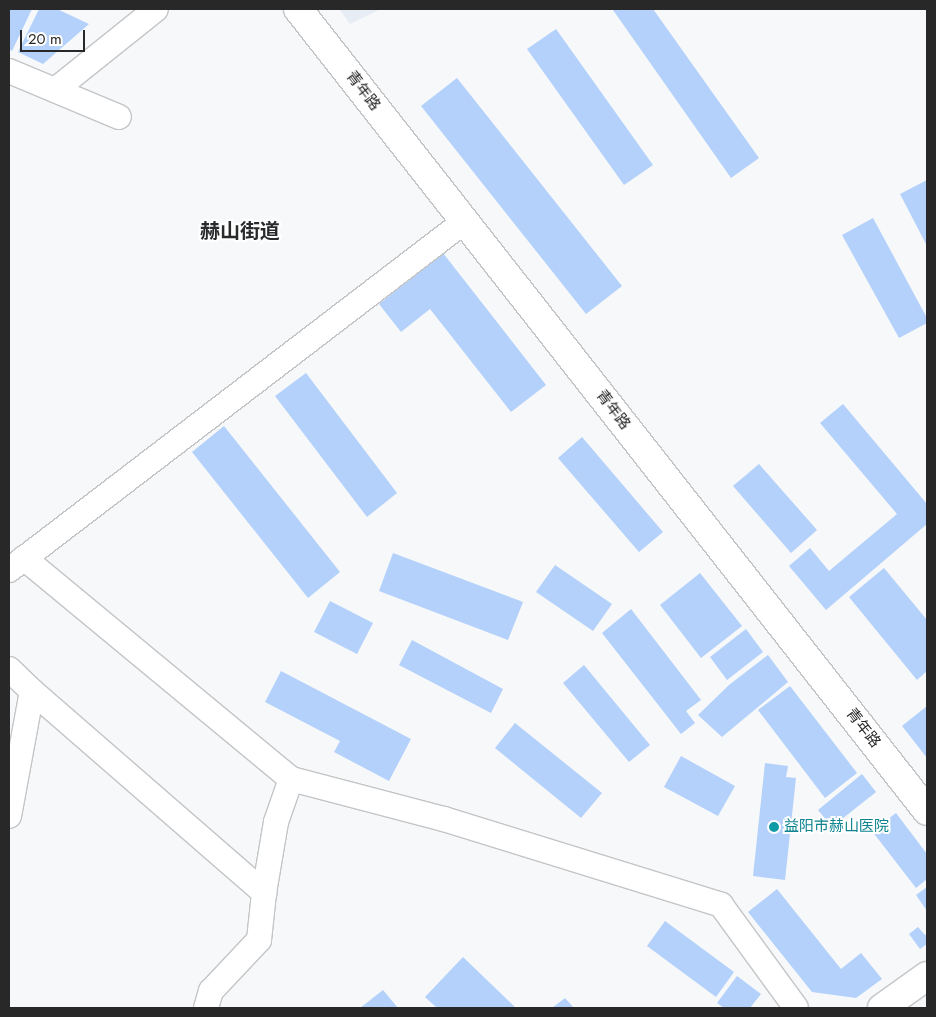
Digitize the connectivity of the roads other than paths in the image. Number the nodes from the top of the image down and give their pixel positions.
1 (156, 9) edge
2 (298, 9) edge
3 (9, 71) edge
4 (55, 90) junction
5 (119, 117) dead end
6 (465, 221) junction
7 (16, 564) edge
8 (9, 669) edge
9 (32, 691) junction
10 (291, 779) junction
11 (10, 800) edge
12 (927, 811) edge
13 (264, 893) junction
14 (927, 976) edge
15 (206, 1008) edge
16 (796, 1008) edge
17 (882, 1008) edge

1 - 4 street
2 - 6 street, 青年路
3 - 4 street
4 - 5 street
6 - 7 street
6 - 12 street, 青年路
7 - 10 street
8 - 9 street
9 - 11 street
9 - 13 street
10 - 13 street
10 - 16 street
13 - 15 street
14 - 17 street

